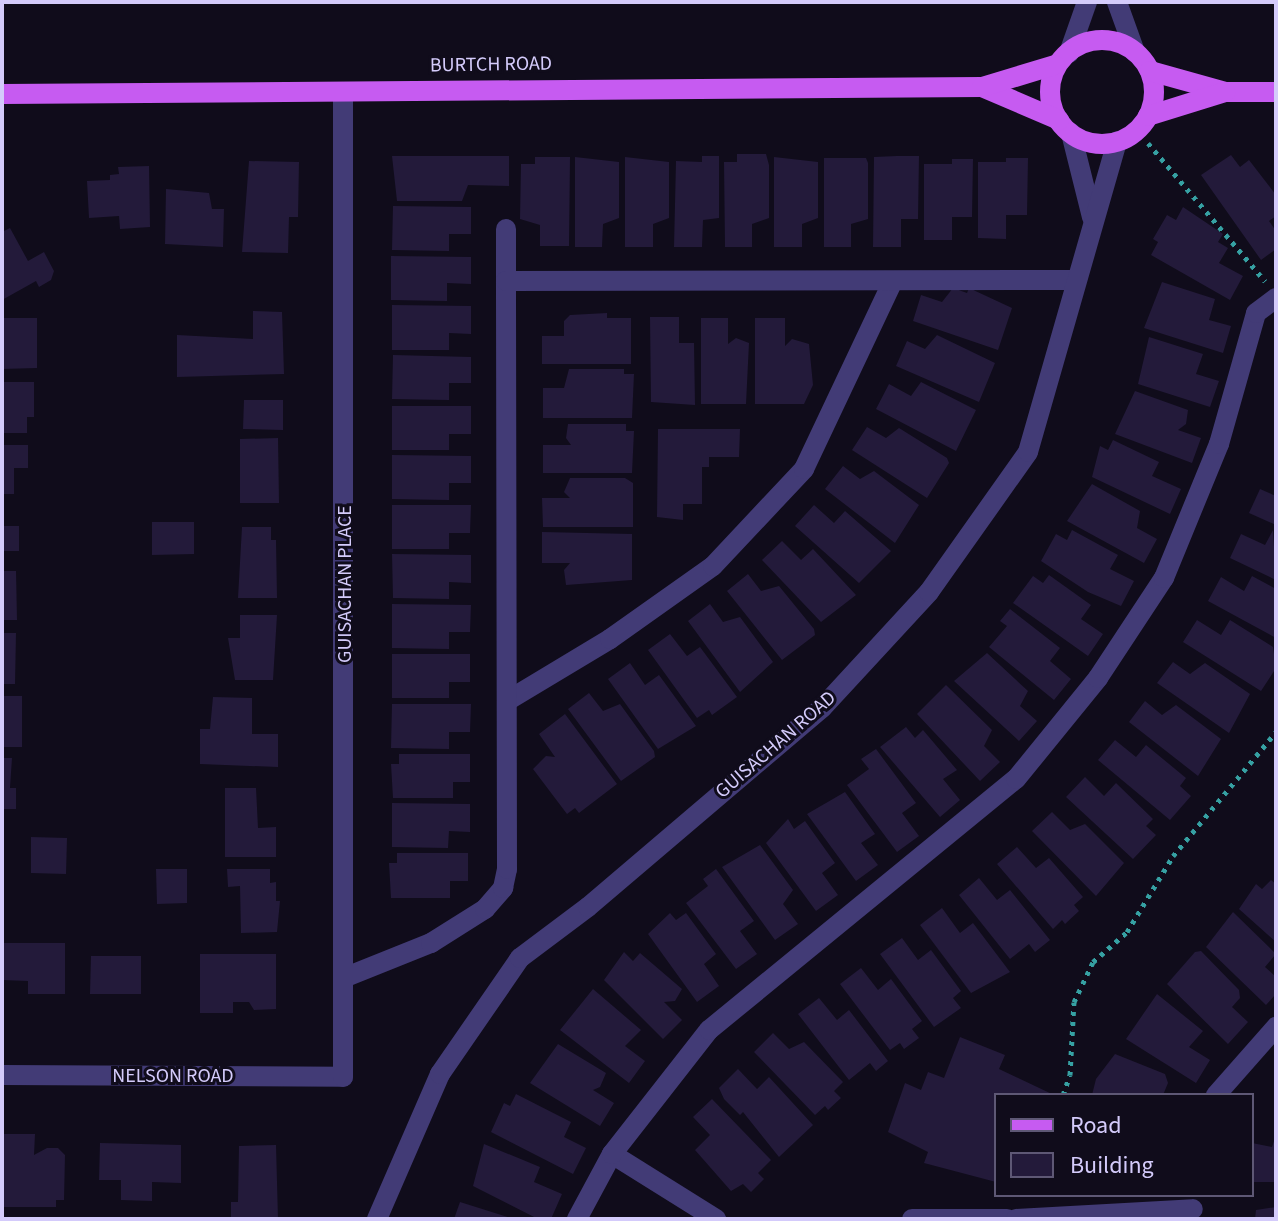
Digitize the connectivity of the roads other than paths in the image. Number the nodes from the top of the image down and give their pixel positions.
1 (1087, 2) edge
2 (1117, 2) edge
3 (1135, 52) junction
4 (1062, 59) junction
5 (1150, 71) junction
6 (982, 87) junction
7 (343, 92) junction
8 (1225, 92) junction
9 (1276, 92) edge
10 (2, 94) edge
11 (1148, 116) junction
12 (1065, 126) junction
13 (1117, 142) junction
14 (1092, 217) junction
15 (506, 229) dead end
16 (1076, 280) junction
17 (506, 281) junction
18 (893, 281) junction
19 (1272, 291) edge
20 (507, 701) junction
21 (346, 977) junction
22 (1276, 1027) edge
23 (2, 1075) edge
24 (343, 1077) joint
25 (1218, 1093) edge
26 (612, 1154) junction
27 (1194, 1208) edge
28 (377, 1219) edge
29 (577, 1219) edge
30 (716, 1219) edge
31 (912, 1219) edge
32 (1007, 1219) edge
33 (1016, 1219) edge

1 - 4 street
2 - 3 street
3 - 4 main road
3 - 5 main road
4 - 6 main road, BURTCH ROAD
4 - 12 main road
5 - 8 main road
5 - 11 main road
6 - 7 main road, BURTCH ROAD
6 - 12 main road, BURTCH ROAD
7 - 10 main road, BURTCH ROAD
7 - 21 street, GUISACHAN PLACE
8 - 9 main road
8 - 11 main road
11 - 13 main road
12 - 13 main road
12 - 14 street, GUISACHAN ROAD
13 - 14 street, GUISACHAN ROAD
14 - 16 street, GUISACHAN ROAD
15 - 17 street
16 - 18 street
16 - 28 street, GUISACHAN ROAD
17 - 18 street
17 - 20 street
18 - 20 street
19 - 26 street
20 - 21 street
21 - 24 street, GUISACHAN PLACE
22 - 25 street
23 - 24 street, NELSON ROAD
26 - 29 street
26 - 30 street
27 - 33 street
31 - 32 street

